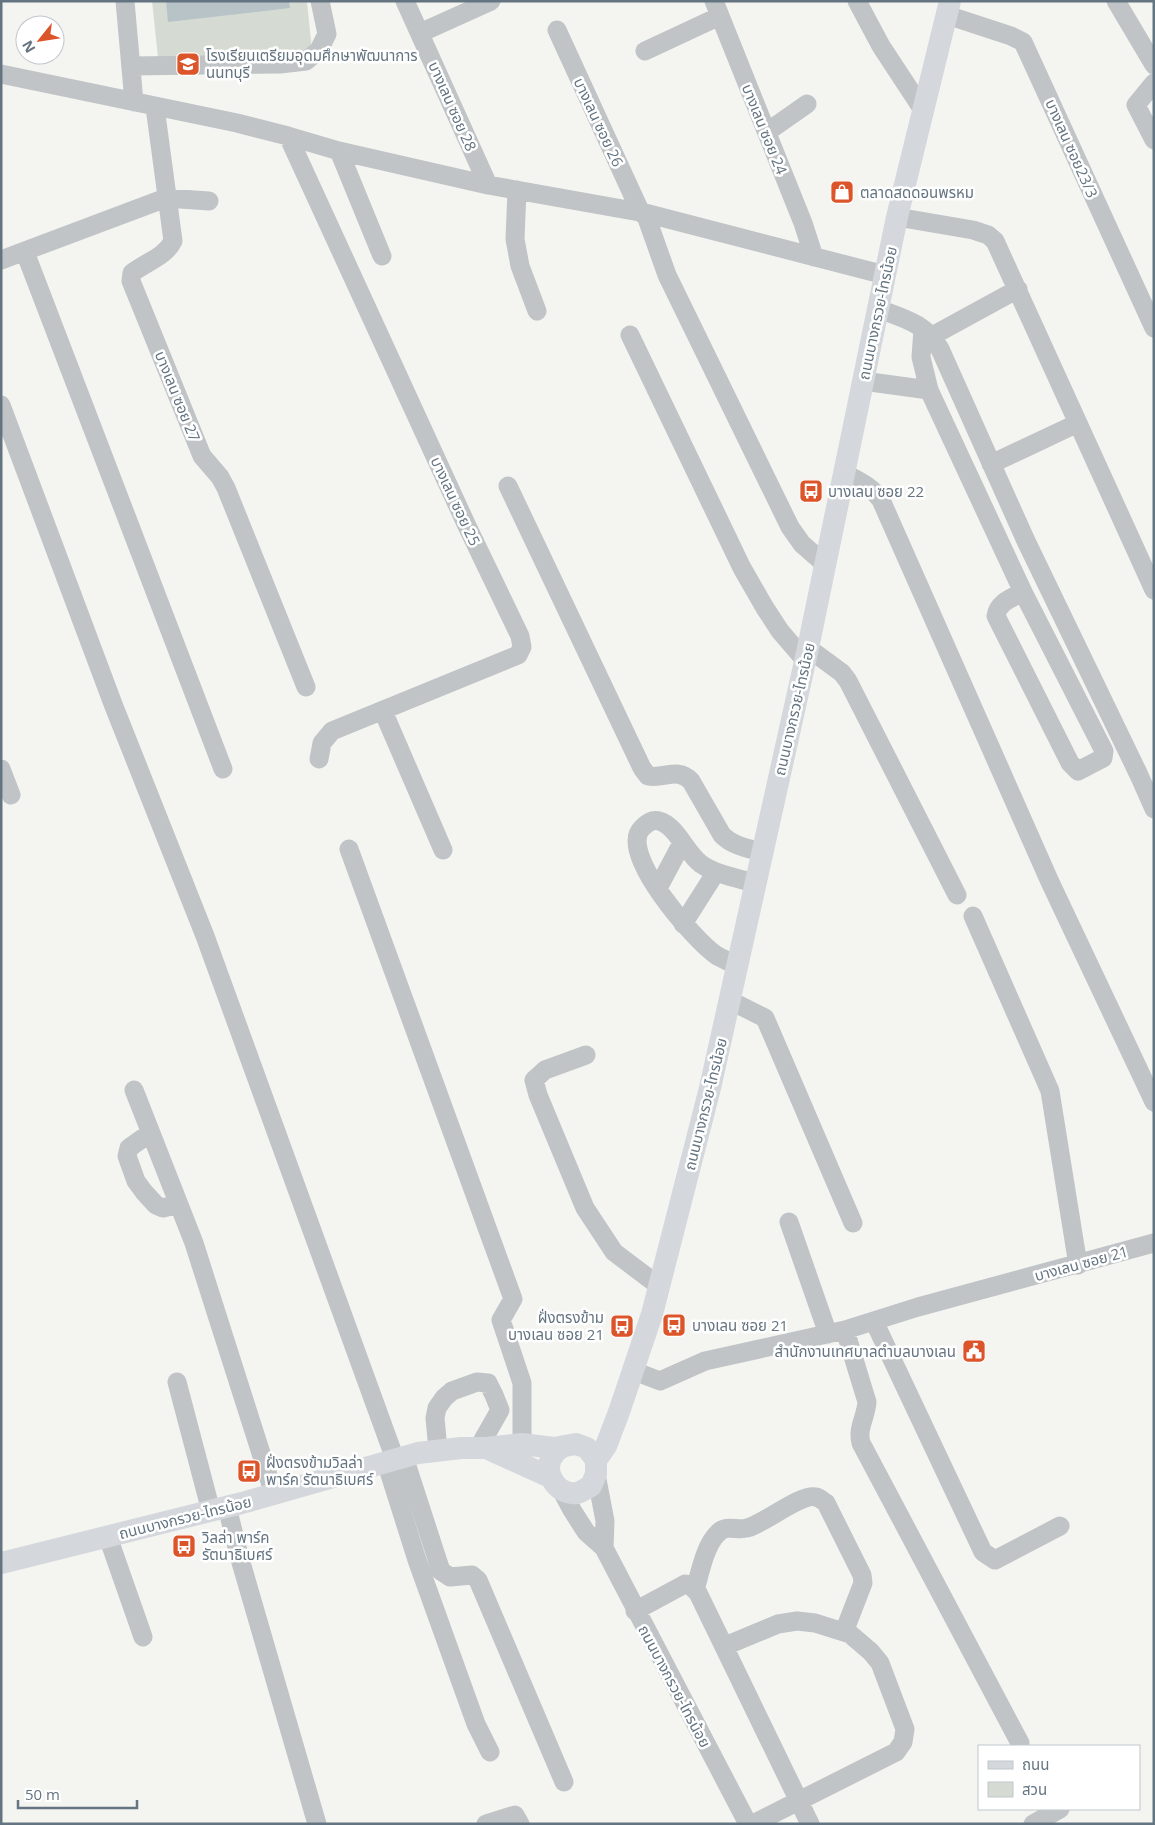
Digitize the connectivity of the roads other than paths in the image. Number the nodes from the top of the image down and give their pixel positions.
1 (125, 1) edge
2 (320, 1) edge
3 (405, 1) edge
4 (491, 1) edge
5 (857, 1) edge
6 (1116, 1) edge
7 (718, 6) edge
8 (948, 8) edge
9 (557, 30) dead end
10 (420, 33) junction
11 (645, 50) dead end
12 (1154, 65) edge
13 (132, 66) junction
14 (1, 74) edge
15 (1154, 83) edge
16 (134, 102) junction
17 (807, 104) dead end
18 (154, 107) junction
19 (923, 110) junction
20 (767, 132) junction
21 (288, 136) junction
22 (1154, 140) edge
23 (338, 151) junction
24 (488, 185) junction
25 (517, 190) junction
26 (166, 198) junction
27 (208, 201) dead end
28 (643, 213) junction
29 (897, 217) junction
30 (26, 252) junction
31 (382, 256) dead end
32 (814, 257) junction
33 (1, 260) edge
34 (885, 275) junction
35 (1018, 289) junction
36 (879, 309) junction
37 (538, 311) dead end
38 (1154, 328) edge
39 (928, 333) junction
40 (630, 335) dead end
41 (864, 381) junction
42 (929, 390) junction
43 (1, 404) edge
44 (1078, 423) junction
45 (991, 464) junction
46 (844, 473) junction
47 (508, 486) dead end
48 (826, 565) junction
49 (1154, 590) edge
50 (1024, 592) junction
51 (806, 654) junction
52 (306, 687) dead end
53 (383, 710) junction
54 (319, 759) dead end
55 (1, 769) edge
56 (223, 769) dead end
57 (11, 795) dead end
58 (1154, 809) edge
59 (682, 843) junction
60 (349, 849) dead end
61 (443, 850) dead end
62 (762, 852) junction
63 (716, 872) junction
64 (755, 883) junction
65 (658, 888) junction
66 (957, 895) dead end
67 (974, 916) dead end
68 (683, 924) junction
69 (737, 966) junction
70 (729, 1000) junction
71 (586, 1055) dead end
72 (134, 1090) dead end
73 (1154, 1102) edge
74 (150, 1133) junction
75 (178, 1204) junction
76 (789, 1222) dead end
77 (853, 1223) dead end
78 (1154, 1243) edge
79 (1078, 1265) junction
80 (659, 1286) junction
81 (874, 1321) junction
82 (837, 1332) junction
83 (634, 1371) junction
84 (177, 1382) dead end
85 (620, 1412) junction
86 (522, 1444) junction
87 (570, 1445) junction
88 (482, 1448) junction
89 (438, 1450) junction
90 (395, 1459) junction
91 (596, 1467) junction
92 (556, 1484) junction
93 (274, 1494) junction
94 (219, 1509) junction
95 (1060, 1526) dead end
96 (108, 1537) junction
97 (604, 1548) junction
98 (1, 1563) edge
99 (695, 1590) junction
100 (635, 1611) junction
101 (844, 1632) junction
102 (142, 1637) dead end
103 (725, 1646) junction
104 (1020, 1743) dead end
105 (490, 1752) dead end
106 (564, 1782) dead end
107 (799, 1801) junction
108 (1058, 1810) edge
109 (317, 1824) edge
110 (486, 1824) edge
111 (520, 1824) edge
112 (748, 1824) edge
113 (753, 1824) edge
114 (810, 1824) edge
115 (1033, 1824) edge

1 - 13 street
2 - 13 street
3 - 10 street, บางเลน ซอย 28
4 - 10 street
5 - 19 street
6 - 12 street
7 - 11 street
7 - 20 street, บางเลน ซอย 24
8 - 19 main road, ถนนบางกรวย-ไทรน้อย
8 - 38 street, บางเลน ซอย23/3
9 - 28 street, บางเลน ซอย 26
10 - 24 street, บางเลน ซอย 28
13 - 16 street
14 - 16 street
15 - 22 street
16 - 18 street
17 - 20 street
18 - 21 street
18 - 26 street, บางเลน ซอย 27
19 - 29 main road, ถนนบางกรวย-ไทรน้อย
20 - 32 street, บางเลน ซอย 24
21 - 23 street
21 - 53 street, บางเลน ซอย 25
23 - 24 street
23 - 31 street
24 - 25 street
25 - 28 street
25 - 37 street
26 - 27 street
26 - 30 street
26 - 52 street, บางเลน ซอย 27
28 - 32 street
28 - 48 street
29 - 34 main road, ถนนบางกรวย-ไทรน้อย
29 - 35 street
30 - 33 street
30 - 56 street
32 - 34 street
34 - 36 main road, ถนนบางกรวย-ไทรน้อย
35 - 39 street
35 - 44 street
36 - 39 street
36 - 41 main road, ถนนบางกรวย-ไทรน้อย
39 - 42 street
39 - 45 street
40 - 51 street
41 - 42 street
41 - 46 main road, ถนนบางกรวย-ไทรน้อย
42 - 50 street
43 - 90 street
44 - 45 street
44 - 49 street
45 - 58 street
46 - 48 main road, ถนนบางกรวย-ไทรน้อย
46 - 73 street
47 - 62 street
48 - 51 main road, ถนนบางกรวย-ไทรน้อย
50 - 50 street
51 - 62 main road, ถนนบางกรวย-ไทรน้อย
51 - 66 street
53 - 54 street, บางเลน ซอย 25
53 - 61 street
55 - 57 street
59 - 63 street
59 - 65 street
59 - 65 street
60 - 86 street
62 - 64 main road, ถนนบางกรวย-ไทรน้อย
63 - 64 street
63 - 68 street
64 - 69 main road, ถนนบางกรวย-ไทรน้อย
65 - 68 street
67 - 79 street
68 - 69 street
69 - 70 main road, ถนนบางกรวย-ไทรน้อย
70 - 77 street
70 - 80 main road, ถนนบางกรวย-ไทรน้อย
71 - 80 street
72 - 74 street
74 - 75 street
74 - 75 street
75 - 93 street
76 - 82 street
78 - 79 street, บางเลน ซอย 21
79 - 81 street, บางเลน ซอย 21
80 - 83 main road, ถนนบางกรวย-ไทรน้อย
81 - 82 street, บางเลน ซอย 21
81 - 95 street
82 - 83 street, บางเลน ซอย 21
82 - 104 street
83 - 85 main road, ถนนบางกรวย-ไทรน้อย
84 - 94 street
85 - 87 main road
85 - 91 main road, ถนนบางกรวย-ไทรน้อย
86 - 87 main road, ถนนบางกรวย-ไทรน้อย
86 - 88 main road, ถนนบางกรวย-ไทรน้อย
87 - 91 main road
87 - 92 main road
88 - 89 main road, ถนนบางกรวย-ไทรน้อย
88 - 89 street
88 - 92 main road, ถนนบางกรวย-ไทรน้อย
89 - 90 main road, ถนนบางกรวย-ไทรน้อย
90 - 93 main road, ถนนบางกรวย-ไทรน้อย
90 - 105 street
90 - 106 street
91 - 92 main road
91 - 97 street, ถนนบางกรวย-ไทรน้อย
92 - 97 street, ถนนบางกรวย-ไทรน้อย
93 - 94 main road, ถนนบางกรวย-ไทรน้อย
94 - 96 main road, ถนนบางกรวย-ไทรน้อย
94 - 109 street
96 - 98 main road, ถนนบางกรวย-ไทรน้อย
96 - 102 street
97 - 100 street, ถนนบางกรวย-ไทรน้อย
99 - 100 street
99 - 101 street
99 - 103 street
100 - 112 street, ถนนบางกรวย-ไทรน้อย
101 - 103 street
101 - 107 street
103 - 107 street
107 - 113 street
107 - 114 street
108 - 115 street
110 - 111 street

